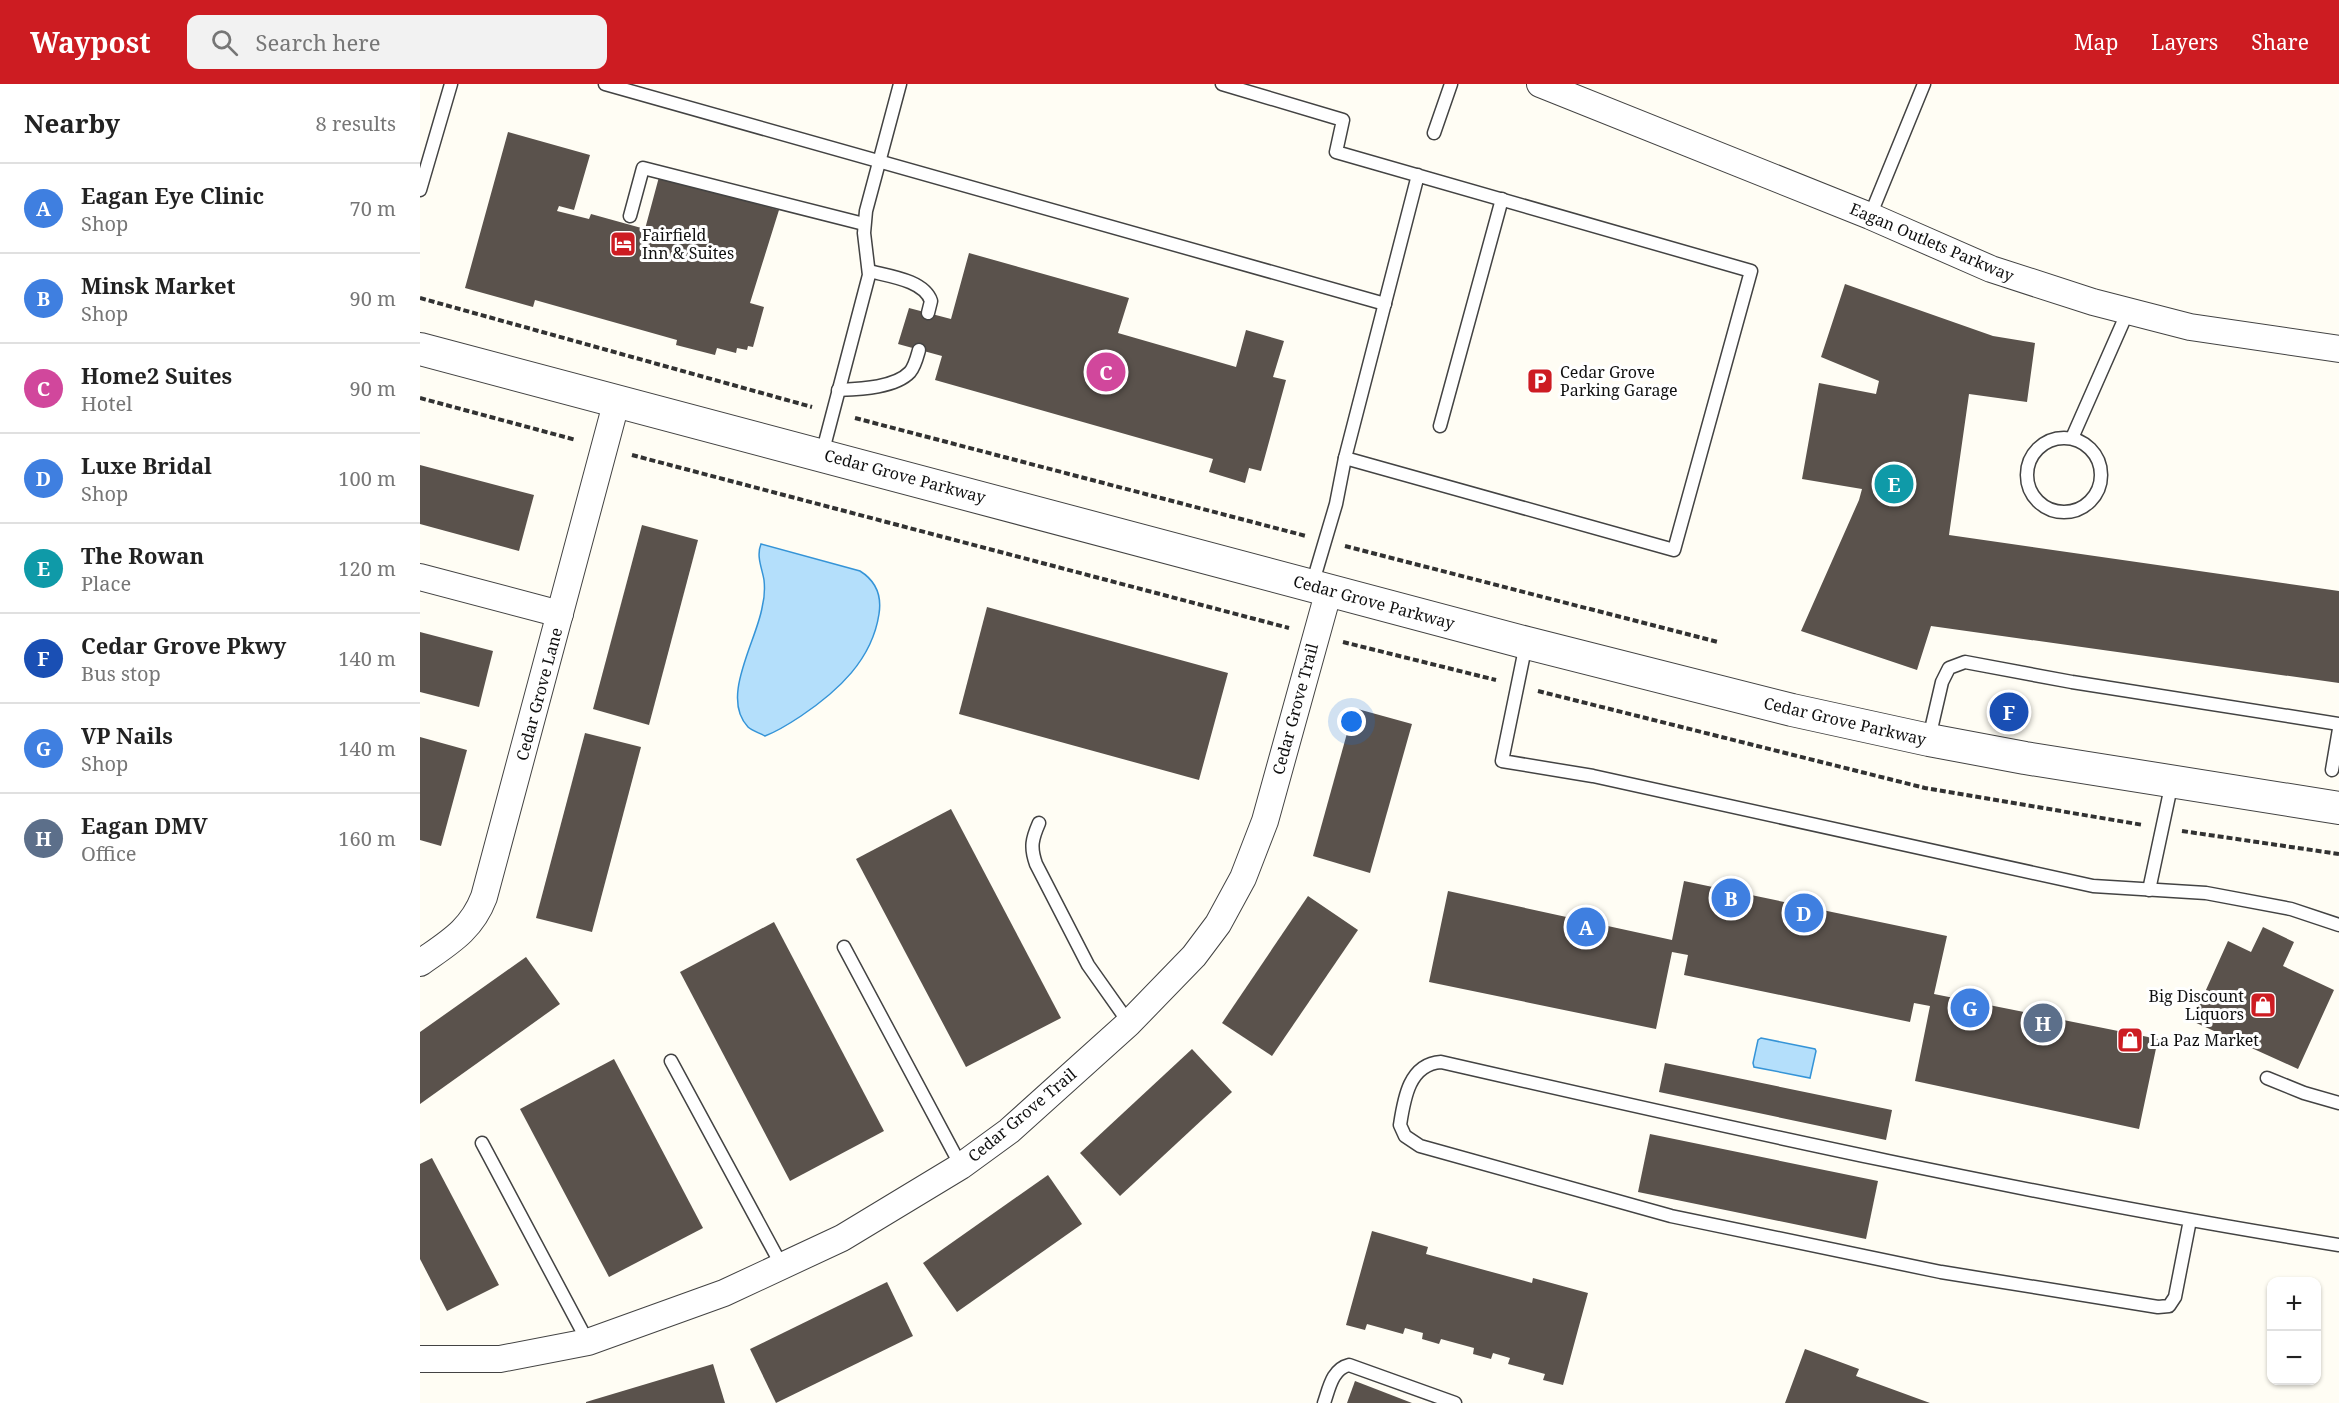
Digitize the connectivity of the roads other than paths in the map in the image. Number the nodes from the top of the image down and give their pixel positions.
1 (450, 84) edge
2 (605, 84) edge
3 (900, 84) edge
4 (1222, 84) edge
5 (1451, 84) edge
6 (1540, 84) edge
7 (1923, 84) edge
8 (1434, 133) dead end
9 (879, 162) junction
10 (1418, 175) junction
11 (420, 190) edge
12 (1502, 199) junction
13 (630, 216) dead end
14 (1870, 216) junction
15 (864, 224) junction
16 (869, 271) junction
17 (1385, 304) junction
18 (2128, 311) junction
19 (928, 313) dead end
20 (420, 349) edge
21 (2339, 349) edge
22 (919, 350) dead end
23 (838, 390) junction
24 (617, 400) junction
25 (1440, 426) dead end
26 (2073, 438) junction
27 (822, 454) junction
28 (1345, 458) junction
29 (420, 577) edge
30 (1320, 588) junction
31 (560, 614) junction
32 (1527, 643) junction
33 (2339, 724) edge
34 (2339, 729) edge
35 (1929, 740) junction
36 (2332, 770) dead end
37 (2172, 781) junction
38 (2339, 807) edge
39 (1039, 823) dead end
40 (2149, 890) junction
41 (2339, 925) edge
42 (844, 947) dead end
43 (420, 963) edge
44 (1129, 1023) junction
45 (671, 1061) dead end
46 (2267, 1078) dead end
47 (2339, 1102) edge
48 (482, 1143) dead end
49 (961, 1166) junction
50 (2190, 1220) junction
51 (2339, 1245) edge
52 (783, 1268) junction
53 (588, 1342) junction
54 (420, 1359) edge
55 (1324, 1403) edge
56 (1455, 1403) edge

1 - 11 lane
2 - 9 lane
3 - 9 lane
4 - 10 lane
5 - 8 lane
6 - 14 street, Eagan Outlets Parkway
7 - 14 lane
9 - 15 lane
9 - 17 lane
10 - 12 lane
10 - 17 lane
12 - 25 lane
12 - 28 lane
13 - 15 lane
14 - 18 street, Eagan Outlets Parkway
15 - 16 lane
16 - 19 lane
16 - 23 lane
17 - 28 lane
18 - 21 street, Eagan Outlets Parkway
18 - 26 lane
20 - 24 street, Cedar Grove Parkway
22 - 23 lane
23 - 27 lane
24 - 27 street, Cedar Grove Parkway
24 - 31 street, Cedar Grove Lane
26 - 26 lane
27 - 30 street, Cedar Grove Parkway
28 - 30 lane
29 - 31 street
30 - 32 street, Cedar Grove Parkway
30 - 44 street, Cedar Grove Trail
31 - 43 street, Cedar Grove Lane
32 - 35 street, Cedar Grove Parkway
32 - 40 lane
33 - 35 lane
34 - 36 lane
35 - 37 street, Cedar Grove Parkway
37 - 38 street, Cedar Grove Parkway
37 - 40 lane
39 - 44 lane
40 - 41 lane
42 - 49 lane
44 - 49 street, Cedar Grove Trail
45 - 52 lane
46 - 47 lane
48 - 53 lane
49 - 52 street, Cedar Grove Trail
50 - 50 lane
50 - 51 lane
52 - 53 street, Cedar Grove Trail
53 - 54 street, Cedar Grove Trail
55 - 56 lane

